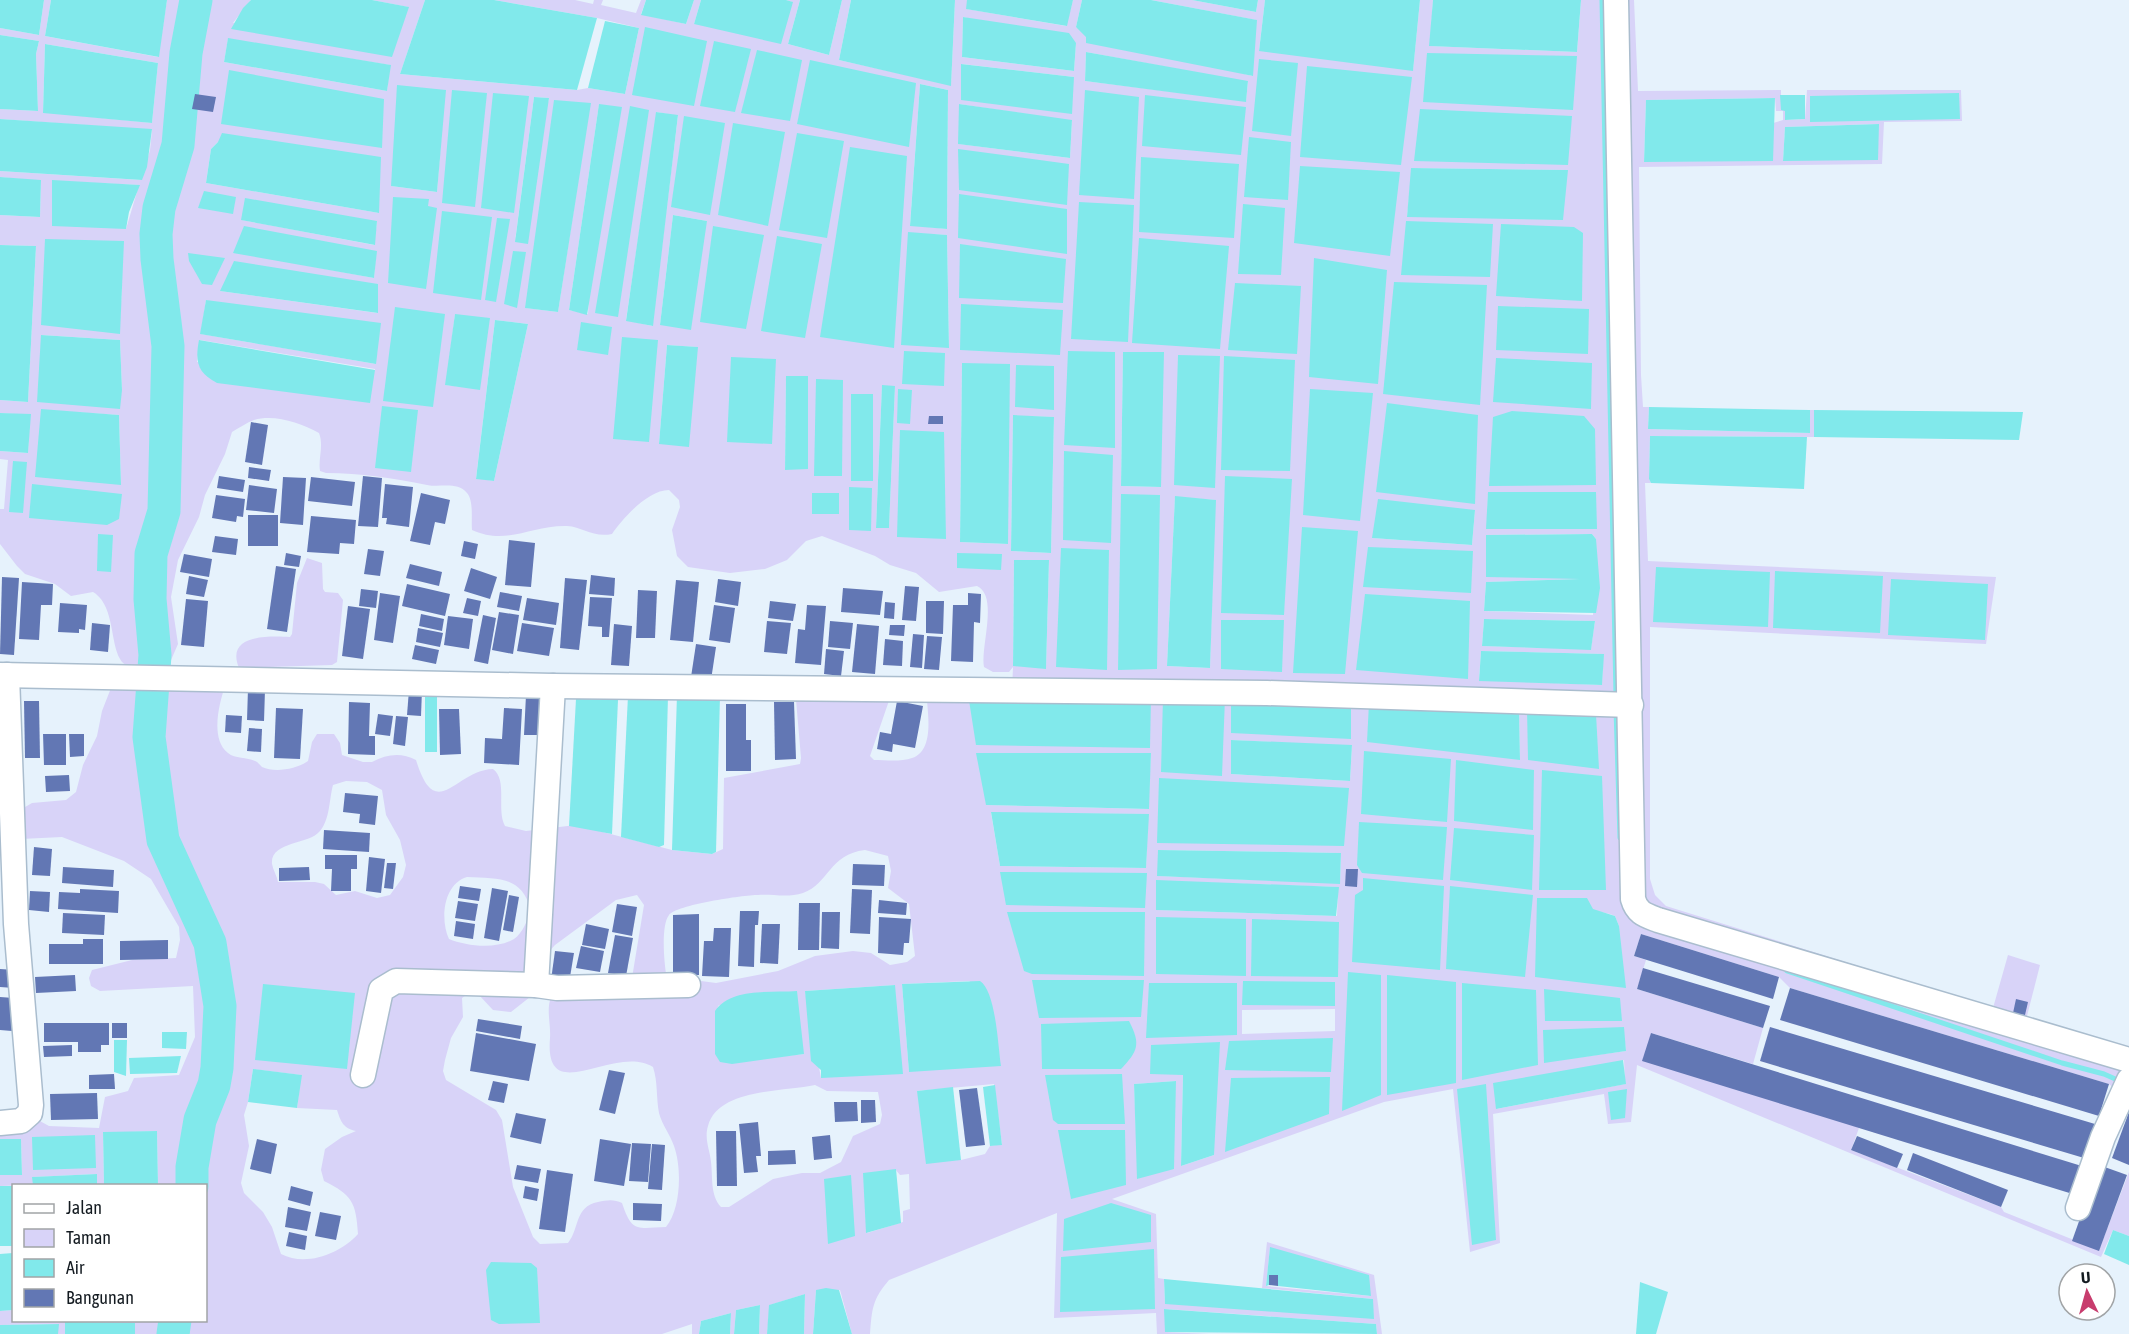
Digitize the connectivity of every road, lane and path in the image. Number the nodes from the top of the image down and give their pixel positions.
1 (1616, 0) edge
2 (4, 675) edge
3 (553, 686) junction
4 (1620, 704) junction
5 (536, 984) junction
6 (688, 985) dead end
7 (2129, 1060) edge
8 (363, 1075) dead end
9 (2126, 1088) edge
10 (0, 1123) edge
11 (2078, 1208) dead end

1 - 4 street
2 - 3 street
2 - 10 street
3 - 4 street
3 - 5 street
4 - 7 street
5 - 6 street
5 - 8 street
9 - 11 street

